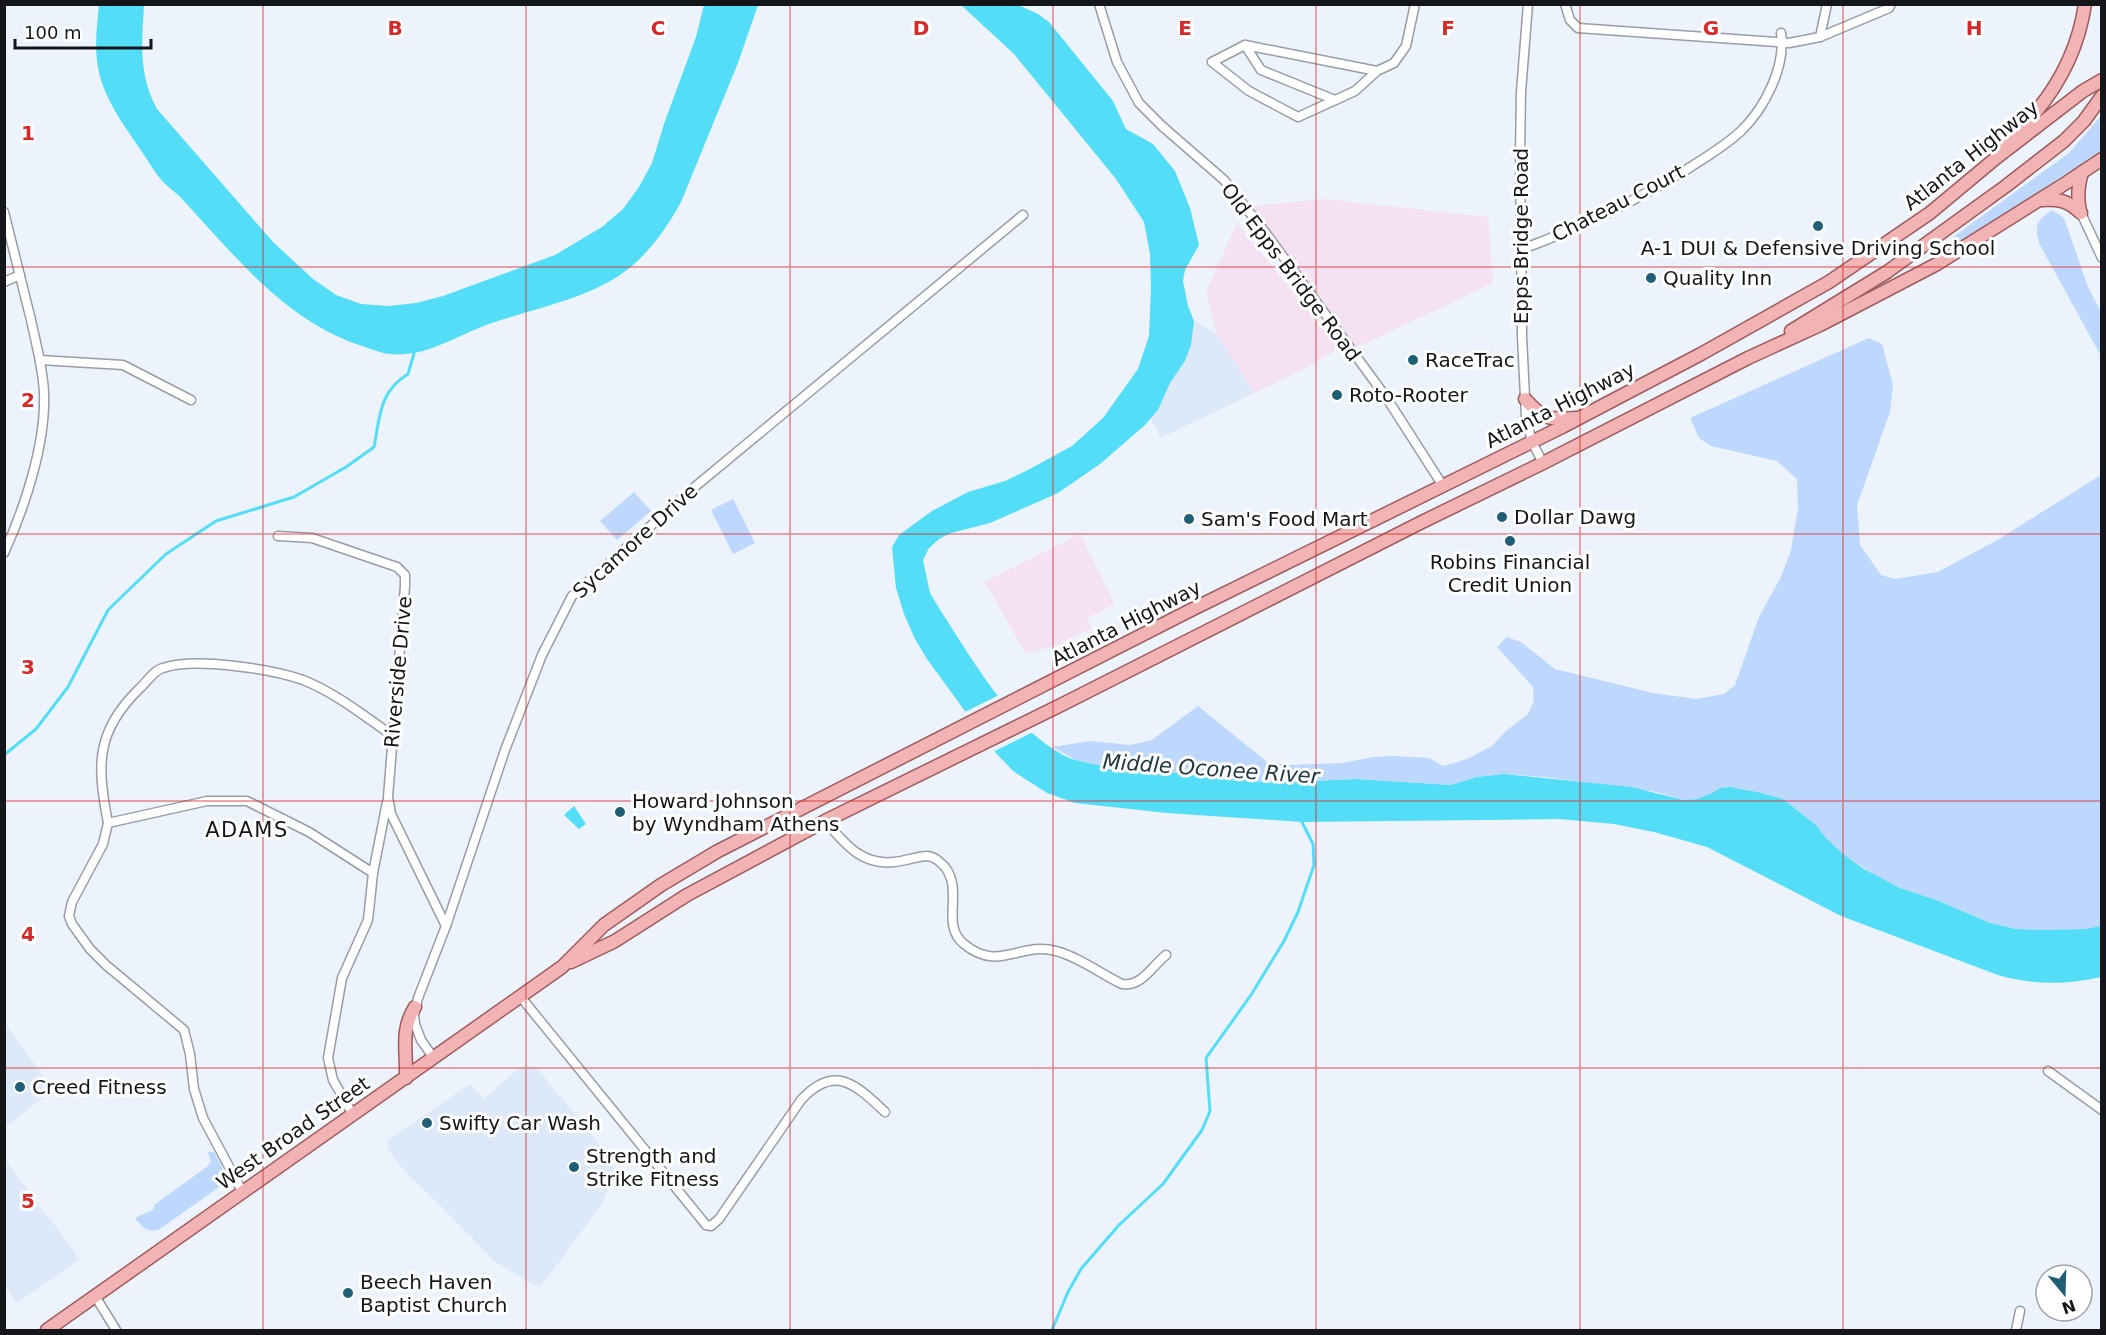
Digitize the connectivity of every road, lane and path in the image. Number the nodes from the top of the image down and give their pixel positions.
1 (1099, 4) edge
2 (1415, 4) edge
3 (1528, 4) edge
4 (1565, 4) edge
5 (1827, 4) edge
6 (1891, 4) edge
7 (2085, 4) edge
8 (1820, 37) junction
9 (1782, 38) junction
10 (1245, 45) junction
11 (1377, 71) junction
12 (2102, 80) edge
13 (2102, 96) edge
14 (1335, 100) junction
15 (1996, 158) junction
16 (2102, 159) edge
17 (2082, 172) junction
18 (2040, 200) junction
19 (4, 212) edge
20 (2081, 213) junction
21 (1023, 215) dead end
22 (1520, 250) junction
23 (2102, 258) edge
24 (20, 275) junction
25 (4, 282) edge
26 (1748, 358) junction
27 (40, 360) junction
28 (1525, 399) junction
29 (191, 400) dead end
30 (1579, 418) junction
31 (1532, 442) junction
32 (1543, 464) junction
33 (1443, 486) junction
34 (278, 536) dead end
35 (4, 553) edge
36 (1001, 707) joint
37 (393, 736) junction
38 (388, 797) junction
39 (825, 821) junction
40 (108, 823) junction
41 (737, 841) junction
42 (748, 861) junction
43 (373, 873) junction
44 (446, 926) junction
45 (1166, 955) dead end
46 (562, 967) junction
47 (520, 996) junction
48 (415, 1007) junction
49 (433, 1058) junction
50 (2048, 1071) dead end
51 (406, 1078) junction
52 (2102, 1110) edge
53 (885, 1112) dead end
54 (352, 1115) junction
55 (242, 1191) junction
56 (95, 1296) junction
57 (2020, 1311) dead end
58 (47, 1330) edge
59 (116, 1330) edge
60 (2016, 1330) edge

1 - 33 street, Old Epps Bridge Road
2 - 11 street
3 - 22 street, Epps Bridge Road
4 - 9 street
5 - 8 street
6 - 8 street
7 - 15 main road
8 - 9 street
9 - 22 street, Chateau Court
10 - 11 street
10 - 14 street
10 - 14 street
11 - 14 street
12 - 15 main road, Atlanta Highway
13 - 26 main road
15 - 30 main road, Atlanta Highway
16 - 17 main road
17 - 18 main road
17 - 20 main road
18 - 20 main road
18 - 26 main road
19 - 24 street
20 - 23 street
21 - 44 street, Sycamore Drive
22 - 28 street, Epps Bridge Road
24 - 25 street
24 - 27 street
26 - 32 main road
27 - 29 street
27 - 35 street
28 - 30 main road
28 - 31 street, Epps Bridge Road
30 - 31 main road, Atlanta Highway
31 - 32 street, Epps Bridge Road
31 - 33 main road, Atlanta Highway
32 - 39 main road, West Broad Street
33 - 36 main road, Atlanta Highway
34 - 37 street, Riverside Drive
36 - 41 main road, West Broad Street
37 - 38 street, Riverside Drive
37 - 40 street
38 - 43 street, Riverside Drive
38 - 44 street, Riverside Drive
39 - 42 main road, West Broad Street
39 - 45 street
40 - 43 street
40 - 55 street
41 - 42 main road
41 - 46 main road, West Broad Street
42 - 46 main road, West Broad Street
43 - 54 street, Riverside Drive
44 - 48 street, Sycamore Drive
46 - 47 main road, West Broad Street
47 - 49 main road, West Broad Street
47 - 53 street
48 - 49 street
48 - 51 main road
49 - 51 main road, West Broad Street
50 - 52 street
51 - 54 main road, West Broad Street
54 - 55 main road, West Broad Street
55 - 56 main road, West Broad Street
56 - 58 main road, West Broad Street
56 - 59 street
57 - 60 street

